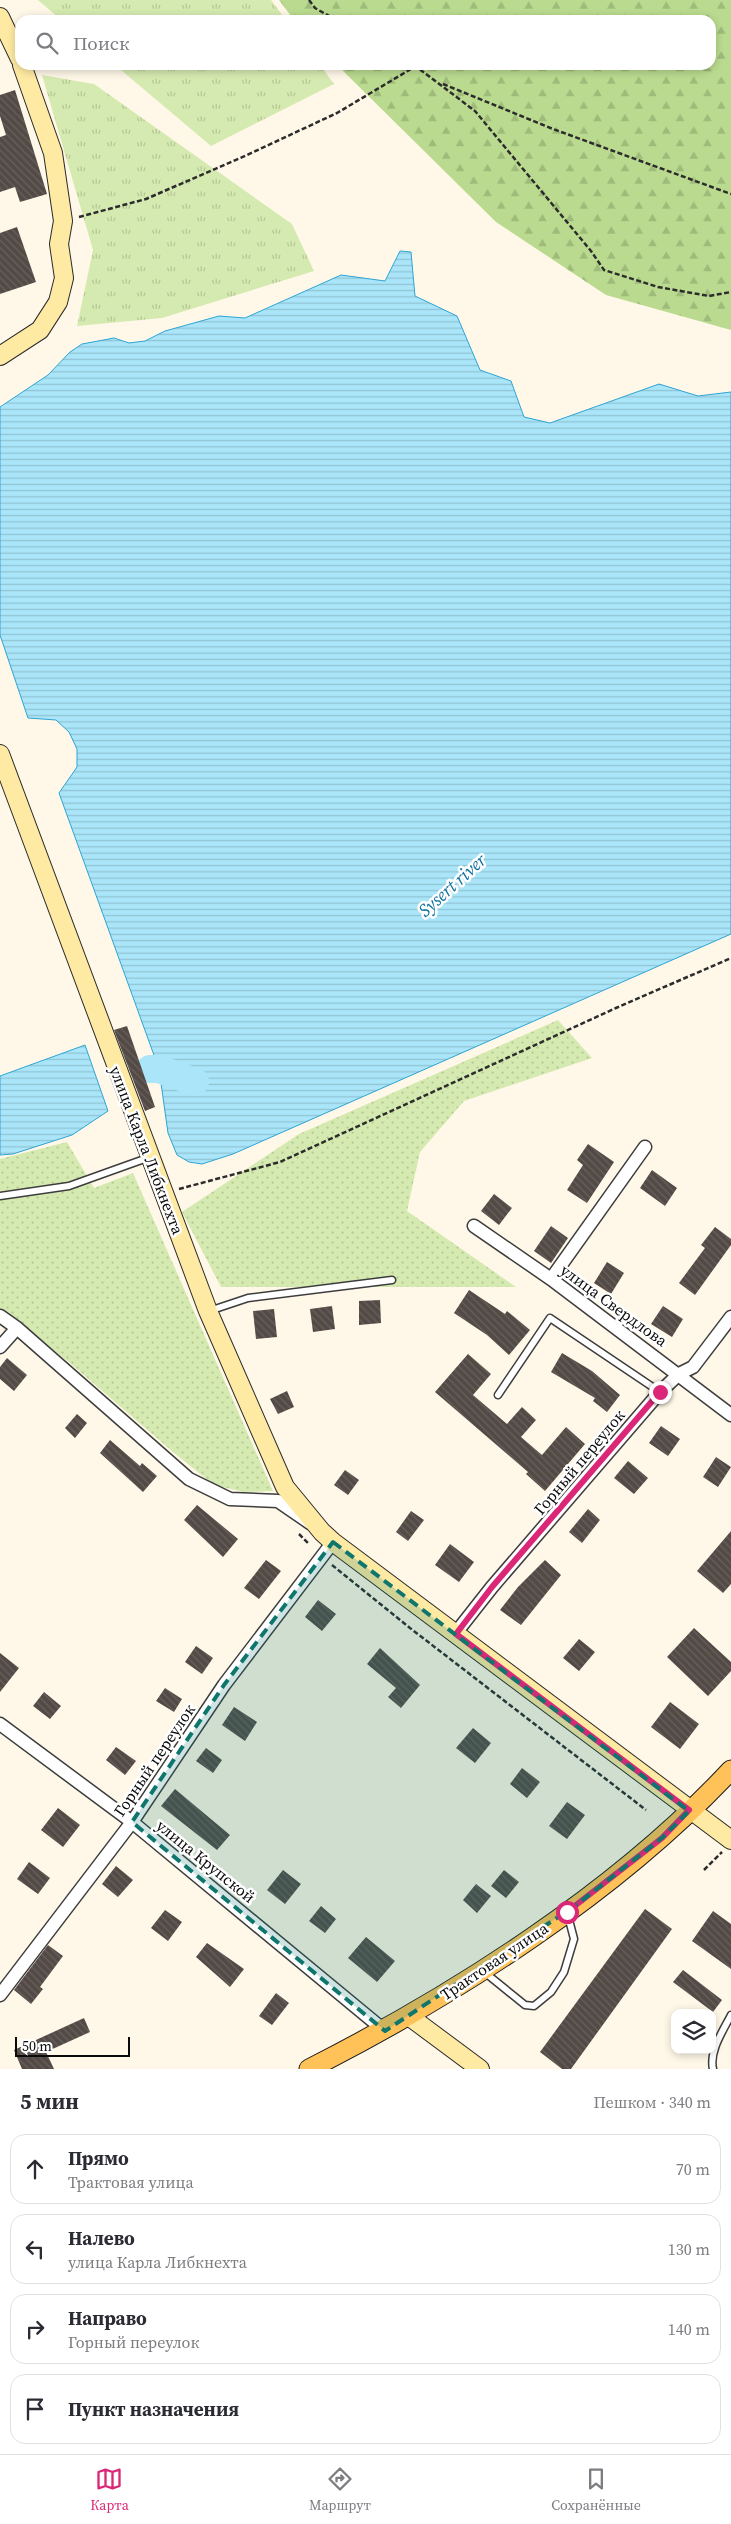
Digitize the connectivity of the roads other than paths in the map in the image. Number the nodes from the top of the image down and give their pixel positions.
1 (0, 17) edge
2 (15, 48) edge
3 (24, 70) edge
4 (0, 356) edge
5 (0, 754) edge
6 (645, 1148) dead end
7 (150, 1158) junction
8 (0, 1196) edge
9 (474, 1226) dead end
10 (551, 1279) junction
11 (392, 1280) dead end
12 (208, 1311) junction
13 (0, 1316) edge
14 (731, 1317) edge
15 (17, 1328) junction
16 (0, 1347) edge
17 (679, 1374) junction
18 (660, 1392) junction
19 (498, 1395) dead end
20 (731, 1415) edge
21 (328, 1537) junction
22 (456, 1634) junction
23 (0, 1724) edge
24 (729, 1776) edge
25 (689, 1810) junction
26 (132, 1822) junction
27 (728, 1845) edge
28 (567, 1912) junction
29 (482, 1970) junction
30 (0, 1995) edge
31 (731, 2016) edge
32 (410, 2017) junction
33 (385, 2030) junction
34 (309, 2069) edge
35 (480, 2069) edge
36 (713, 2069) edge

1 - 2 street
3 - 4 street
5 - 7 street, улица Карла Либкнехта
6 - 10 street
7 - 8 lane
7 - 12 street, улица Карла Либкнехта
9 - 10 street, улица Свердлова
10 - 17 street, улица Свердлова
11 - 12 lane
12 - 21 street, улица Карла Либкнехта
13 - 15 street, улица Карла Либкнехта
14 - 17 street, Горный переулок
15 - 16 street
15 - 21 street, улица Карла Либкнехта
17 - 18 street, Горный переулок
17 - 20 street, улица Свердлова
18 - 19 lane
18 - 22 street, Горный переулок
21 - 22 street, улица Карла Либкнехта
21 - 26 street, Горный переулок
22 - 25 street, улица Карла Либкнехта
23 - 26 street, улица Крупской
24 - 25 main road, Трактовая улица
25 - 27 street, улица Карла Либкнехта
25 - 28 main road, Трактовая улица
26 - 30 street, Горный переулок
26 - 33 street, улица Крупской
28 - 29 main road, Трактовая улица
28 - 29 lane
29 - 32 main road, Трактовая улица
31 - 36 lane
32 - 33 main road, Трактовая улица
32 - 35 street
33 - 34 main road, Трактовая улица

